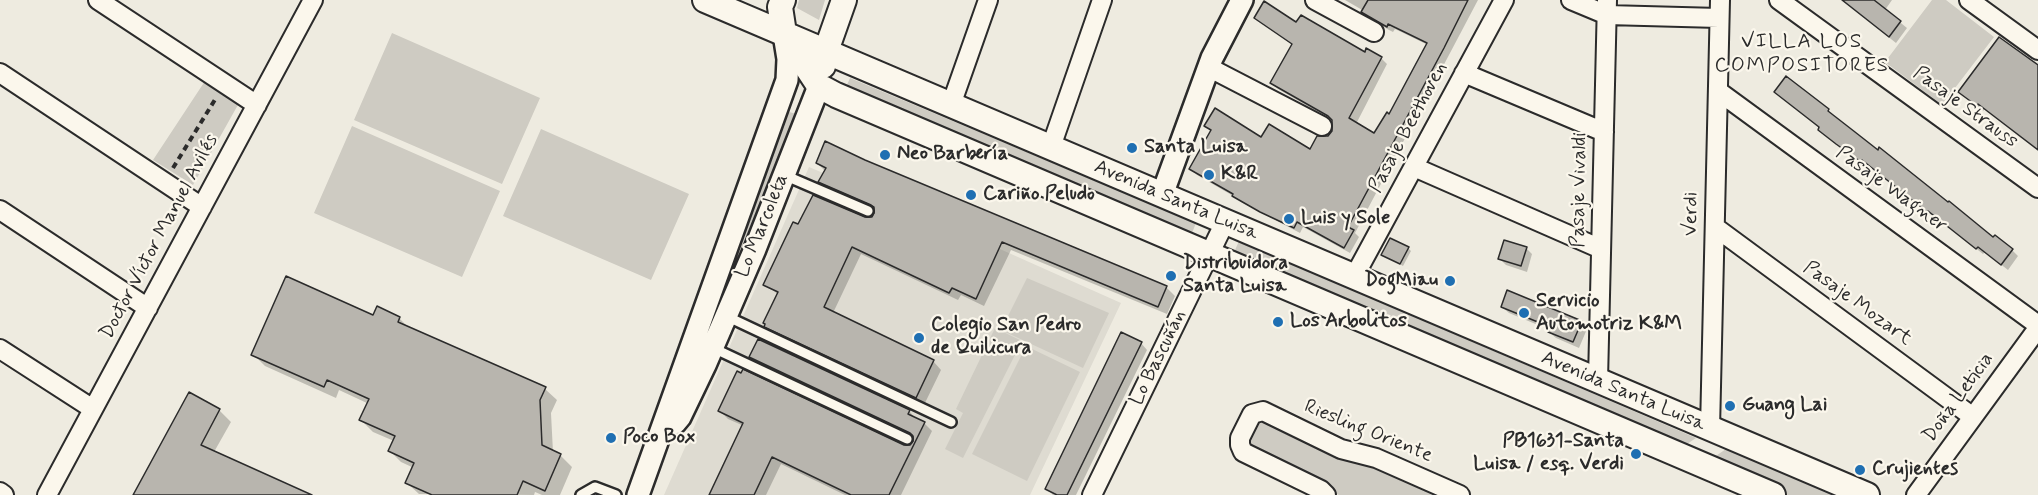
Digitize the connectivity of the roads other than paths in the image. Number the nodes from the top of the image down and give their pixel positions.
1 (98, 0) edge
2 (705, 0) edge
3 (783, 0) edge
4 (844, 0) edge
5 (988, 0) edge
6 (1102, 0) edge
7 (1242, 0) edge
8 (1315, 0) edge
9 (1504, 0) edge
10 (1571, 0) edge
11 (1779, 0) edge
12 (1969, 0) edge
13 (311, 1) edge
14 (1607, 8) edge
15 (1720, 9) edge
16 (1374, 32) dead end
17 (784, 33) junction
18 (2038, 50) edge
19 (826, 51) junction
20 (1208, 67) junction
21 (0, 73) edge
22 (1464, 73) junction
23 (819, 86) junction
24 (1718, 91) junction
25 (257, 105) junction
26 (951, 105) junction
27 (1322, 126) dead end
28 (1604, 132) junction
29 (1052, 147) junction
30 (1414, 167) junction
31 (784, 175) junction
32 (2038, 188) edge
33 (1162, 195) junction
34 (202, 207) junction
35 (0, 210) edge
36 (868, 211) dead end
37 (1225, 222) junction
38 (1715, 227) junction
39 (1601, 249) junction
40 (1210, 254) junction
41 (1354, 277) junction
42 (148, 308) junction
43 (726, 316) junction
44 (2038, 327) edge
45 (712, 348) junction
46 (0, 349) edge
47 (1598, 380) junction
48 (93, 410) junction
49 (1973, 417) junction
50 (951, 422) dead end
51 (1710, 429) junction
52 (906, 439) dead end
53 (658, 441) junction
54 (0, 492) edge
55 (4, 495) edge
56 (47, 495) edge
57 (581, 495) edge
58 (616, 495) edge
59 (638, 495) edge
60 (1092, 495) edge
61 (1326, 495) edge
62 (1460, 495) edge
63 (1773, 495) edge
64 (1867, 495) edge
65 (1916, 495) edge

1 - 25 street
2 - 17 main road, Avenida Santa Luisa
3 - 17 main road, Lo Marcoleta
4 - 19 main road, Lo Marcoleta
5 - 26 street
6 - 29 street
7 - 20 street
8 - 16 street
9 - 22 street, Pasaje Beethoven
10 - 14 street
11 - 32 street, Pasaje Strauss
12 - 18 street
13 - 25 street, Doctor Víctor Manuel Avilés
14 - 15 street
14 - 28 street, Pasaje Vivaldi
15 - 24 street, Verdi
17 - 19 main road, Avenida Santa Luisa
17 - 23 main road
17 - 53 street, Lo Marcoleta
19 - 23 main road, Lo Marcoleta
19 - 26 main road, Avenida Santa Luisa
20 - 27 street
20 - 33 street
21 - 34 street
22 - 28 street
22 - 30 street, Pasaje Beethoven
23 - 31 street, Lo Marcoleta
23 - 40 main road, Avenida Santa Luisa
24 - 38 street, Verdi
24 - 44 street, Pasaje Wagner
25 - 34 street, Doctor Víctor Manuel Avilés
26 - 29 main road, Avenida Santa Luisa
28 - 39 street, Pasaje Vivaldi
29 - 33 main road, Avenida Santa Luisa
30 - 39 street
30 - 41 street, Pasaje Beethoven
31 - 36 lane
31 - 43 street, Lo Marcoleta
33 - 37 main road, Avenida Santa Luisa
34 - 42 street, Doctor Víctor Manuel Avilés
35 - 42 street
37 - 40 street, Lo Bascuñán
37 - 41 main road, Avenida Santa Luisa
38 - 49 street, Pasaje Mozart
38 - 51 street, Verdi
39 - 47 street, Pasaje Vivaldi
40 - 60 street, Lo Bascuñán
40 - 63 main road, Avenida Santa Luisa
41 - 47 main road, Avenida Santa Luisa
42 - 48 street, Doctor Víctor Manuel Avilés
43 - 45 street, Lo Marcoleta
43 - 50 lane
44 - 49 street, Doña Leticia
45 - 52 lane
45 - 53 street, Lo Marcoleta
46 - 48 street
47 - 51 main road, Avenida Santa Luisa
48 - 56 street, Doctor Víctor Manuel Avilés
49 - 65 street, Doña Leticia
51 - 64 main road, Avenida Santa Luisa
53 - 59 street, Lo Marcoleta
54 - 55 street
57 - 58 lane
61 - 62 street, Riesling Oriente

